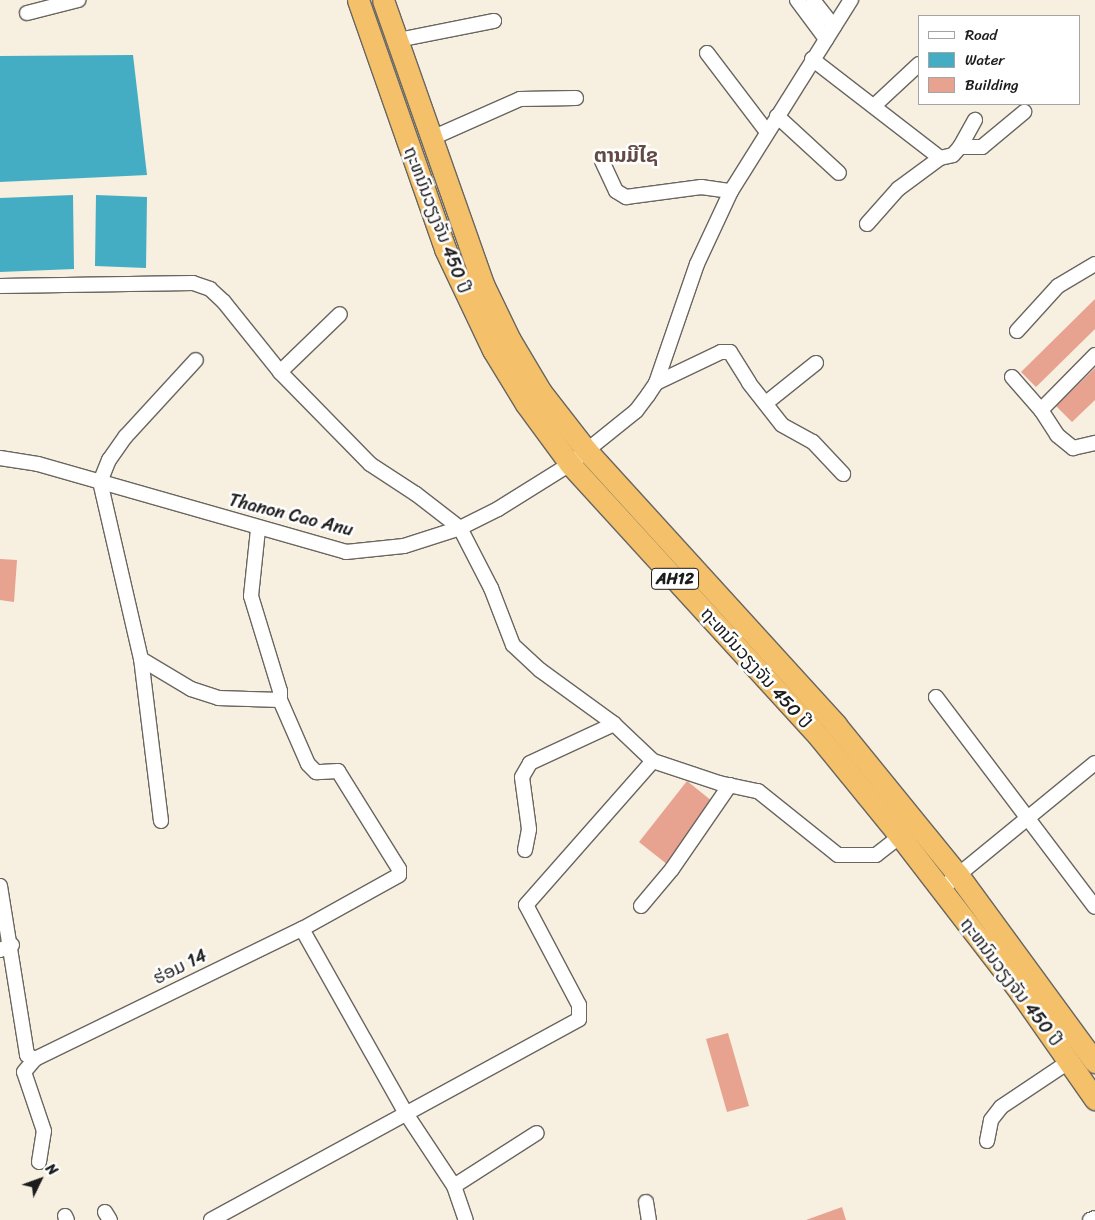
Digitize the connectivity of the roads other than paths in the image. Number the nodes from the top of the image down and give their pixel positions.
1 (78, 0) edge
2 (358, 0) edge
3 (384, 0) edge
4 (797, 0) edge
5 (813, 0) edge
6 (852, 0) edge
7 (27, 13) dead end
8 (494, 21) dead end
9 (834, 27) junction
10 (398, 40) junction
11 (826, 40) junction
12 (707, 53) dead end
13 (812, 59) junction
14 (918, 65) edge
15 (576, 98) dead end
16 (875, 105) junction
17 (1024, 112) dead end
18 (777, 116) junction
19 (975, 120) dead end
20 (767, 132) junction
21 (432, 138) junction
22 (960, 147) junction
23 (940, 158) junction
24 (602, 162) dead end
25 (839, 173) dead end
26 (730, 191) junction
27 (867, 224) dead end
28 (1095, 264) edge
29 (0, 286) edge
30 (340, 314) dead end
31 (1017, 331) dead end
32 (1095, 355) edge
33 (196, 360) dead end
34 (816, 363) dead end
35 (280, 372) junction
36 (1012, 377) dead end
37 (656, 383) junction
38 (766, 403) junction
39 (1041, 410) junction
40 (1095, 443) edge
41 (578, 457) junction
42 (0, 458) edge
43 (843, 474) dead end
44 (100, 482) junction
45 (460, 528) junction
46 (258, 529) junction
47 (141, 659) junction
48 (936, 697) dead end
49 (280, 700) junction
50 (614, 724) junction
51 (653, 761) junction
52 (1095, 763) edge
53 (730, 786) junction
54 (1028, 816) junction
55 (161, 822) dead end
56 (900, 836) junction
57 (525, 850) dead end
58 (958, 875) junction
59 (0, 886) edge
60 (941, 889) junction
61 (642, 906) dead end
62 (1095, 907) edge
63 (302, 929) junction
64 (6, 947) edge
65 (35, 1059) junction
66 (1070, 1061) junction
67 (1095, 1062) edge
68 (1095, 1099) edge
69 (407, 1115) junction
70 (537, 1133) dead end
71 (987, 1141) dead end
72 (39, 1162) dead end
73 (454, 1186) junction
74 (646, 1202) dead end
75 (237, 1214) edge
76 (1095, 1218) edge
77 (211, 1220) edge
78 (466, 1220) edge
79 (649, 1220) edge
80 (1090, 1220) edge

1 - 7 street
2 - 41 highway, ຖະຫນົນວຽງຈັນ 450 ປີ / AH12
3 - 10 highway, ຖະຫນົນວຽງຈັນ 450 ປີ / AH12
4 - 11 street
5 - 9 street
6 - 9 street
8 - 10 street
9 - 11 street
10 - 21 highway, ຖະຫນົນວຽງຈັນ 450 ປີ / AH12
11 - 13 street
12 - 20 street
13 - 16 street
13 - 18 street
14 - 16 street
15 - 21 street
16 - 23 street
17 - 22 street
18 - 20 street
18 - 25 street
19 - 22 street
20 - 26 street
21 - 41 highway, ຖະຫນົນວຽງຈັນ 450 ປີ / AH12
22 - 23 street
23 - 27 street
24 - 26 street
26 - 37 street
28 - 31 street
29 - 35 street
30 - 35 street
32 - 39 street
33 - 44 street
34 - 38 street
35 - 45 street
36 - 39 street
37 - 38 street
37 - 41 street, Thanon Cao Anu
38 - 43 street
39 - 40 street
41 - 45 street, Thanon Cao Anu
41 - 56 highway, ຖະຫນົນວຽງຈັນ 450 ປີ / AH12
41 - 58 highway, ຖະຫນົນວຽງຈັນ 450 ປີ / AH12
42 - 44 street, Thanon Cao Anu
44 - 46 street, Thanon Cao Anu
44 - 47 street
45 - 46 street, Thanon Cao Anu
45 - 50 street
46 - 49 street
47 - 49 street
47 - 55 street
48 - 54 street
49 - 63 street, ຮ່ອມ 14
50 - 51 street
50 - 57 street
51 - 53 street
51 - 69 street
52 - 54 street
53 - 56 street
53 - 61 street
54 - 58 street
54 - 62 street
56 - 60 highway, ຖະຫນົນວຽງຈັນ 450 ປີ / AH12
58 - 60 street
58 - 67 highway, ຖະຫນົນວຽງຈັນ 450 ປີ / AH12
59 - 64 street
60 - 66 highway, ຖະຫນົນວຽງຈັນ 450 ປີ / AH12
63 - 65 street, ຮ່ອມ 14
63 - 69 street
64 - 65 street
65 - 72 street
66 - 68 highway, ຖະຫນົນວຽງຈັນ 450 ປີ / AH12
66 - 71 street
69 - 73 street
69 - 75 street
70 - 73 street
73 - 78 street
74 - 79 street
75 - 77 street
76 - 80 street

